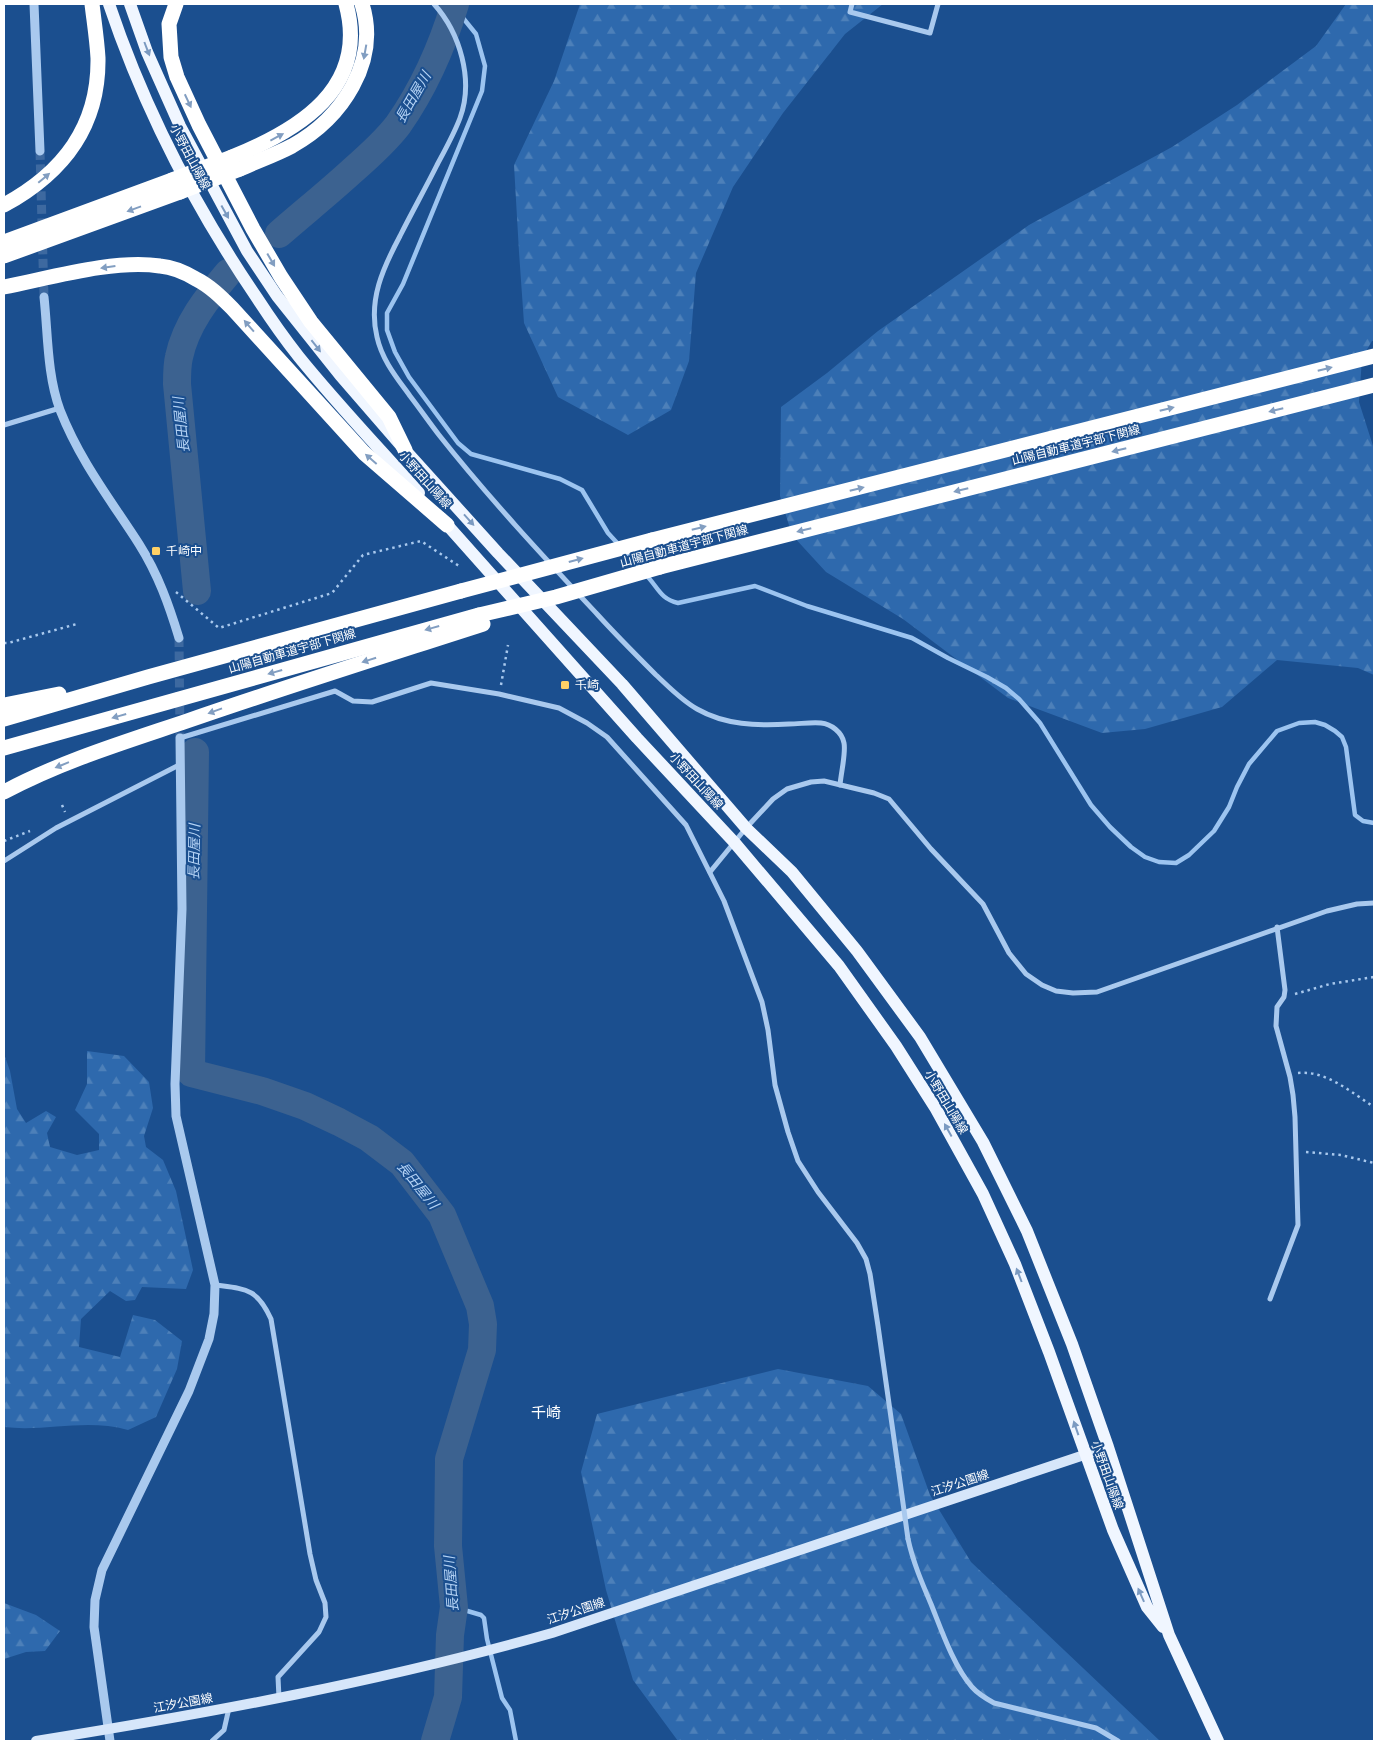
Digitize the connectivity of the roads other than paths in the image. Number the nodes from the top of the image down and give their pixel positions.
1 (34, 4) edge
2 (92, 4) edge
3 (110, 4) edge
4 (130, 4) edge
5 (176, 4) edge
6 (346, 4) edge
7 (362, 4) edge
8 (852, 4) edge
9 (938, 4) edge
10 (437, 5) edge
11 (40, 151) tunnel mouth
12 (236, 163) junction
13 (176, 186) junction
14 (4, 205) edge
15 (4, 242) edge
16 (4, 256) edge
17 (4, 287) edge
18 (44, 298) tunnel mouth
19 (1374, 356) edge
20 (1374, 385) edge
21 (60, 408) junction
22 (4, 425) edge
23 (406, 450) junction
24 (448, 525) junction
25 (481, 619) junction
26 (179, 638) tunnel mouth
27 (148, 677) junction
28 (4, 705) edge
29 (4, 719) edge
30 (180, 738) joint
31 (4, 748) edge
32 (181, 763) junction
33 (840, 785) junction
34 (4, 792) edge
35 (746, 828) junction
36 (734, 842) junction
37 (4, 861) edge
38 (710, 872) junction
39 (1374, 902) edge
40 (1276, 927) junction
41 (215, 1284) junction
42 (1270, 1299) dead end
43 (1108, 1447) junction
44 (1085, 1454) junction
45 (1169, 1635) junction
46 (279, 1699) junction
47 (229, 1708) junction
48 (108, 1730) junction
49 (36, 1741) edge
50 (110, 1741) edge
51 (212, 1741) edge
52 (1118, 1741) edge
53 (1218, 1741) edge

1 - 11 street
14 -> 2 highway
3 - 24 main road, 小野田山陽線
4 -> 23 main road, 小野田山陽線
5 -> 23 highway
12 -> 6 highway
7 -> 12 highway
8 - 9 street
10 - 33 street
12 - 13 highway, bridge
13 - 15 highway
13 -> 16 highway
24 -> 17 highway
18 - 21 street
27 -> 19 highway, 山陽自動車道宇部下関線, bridge
20 -> 25 highway, 山陽自動車道宇部下関線, bridge
21 - 22 street
21 - 26 street
23 -> 35 main road, 小野田山陽線
24 - 36 main road, 小野田山陽線
25 -> 31 highway, 山陽自動車道宇部下関線
25 -> 34 highway
27 - 28 highway
27 - 29 highway, 山陽自動車道宇部下関線
30 - 32 street
30 - 38 street
32 - 37 street
32 - 41 street
33 - 35 street
33 - 40 street
35 - 36 street
35 - 43 main road, 小野田山陽線
36 - 38 street
44 -> 36 main road, 小野田山陽線
38 - 52 street, bridge
39 - 40 street
40 - 42 street
41 - 46 street
41 - 48 street
43 - 44 main road, 江汐公園線
43 - 45 main road, 小野田山陽線
45 -> 44 main road, 小野田山陽線
44 - 46 main road, 江汐公園線
45 - 53 main road, 小野田山陽線
46 - 47 main road, 江汐公園線
47 - 48 main road, 江汐公園線
47 - 51 street
48 - 49 main road, 江汐公園線
48 - 50 street

